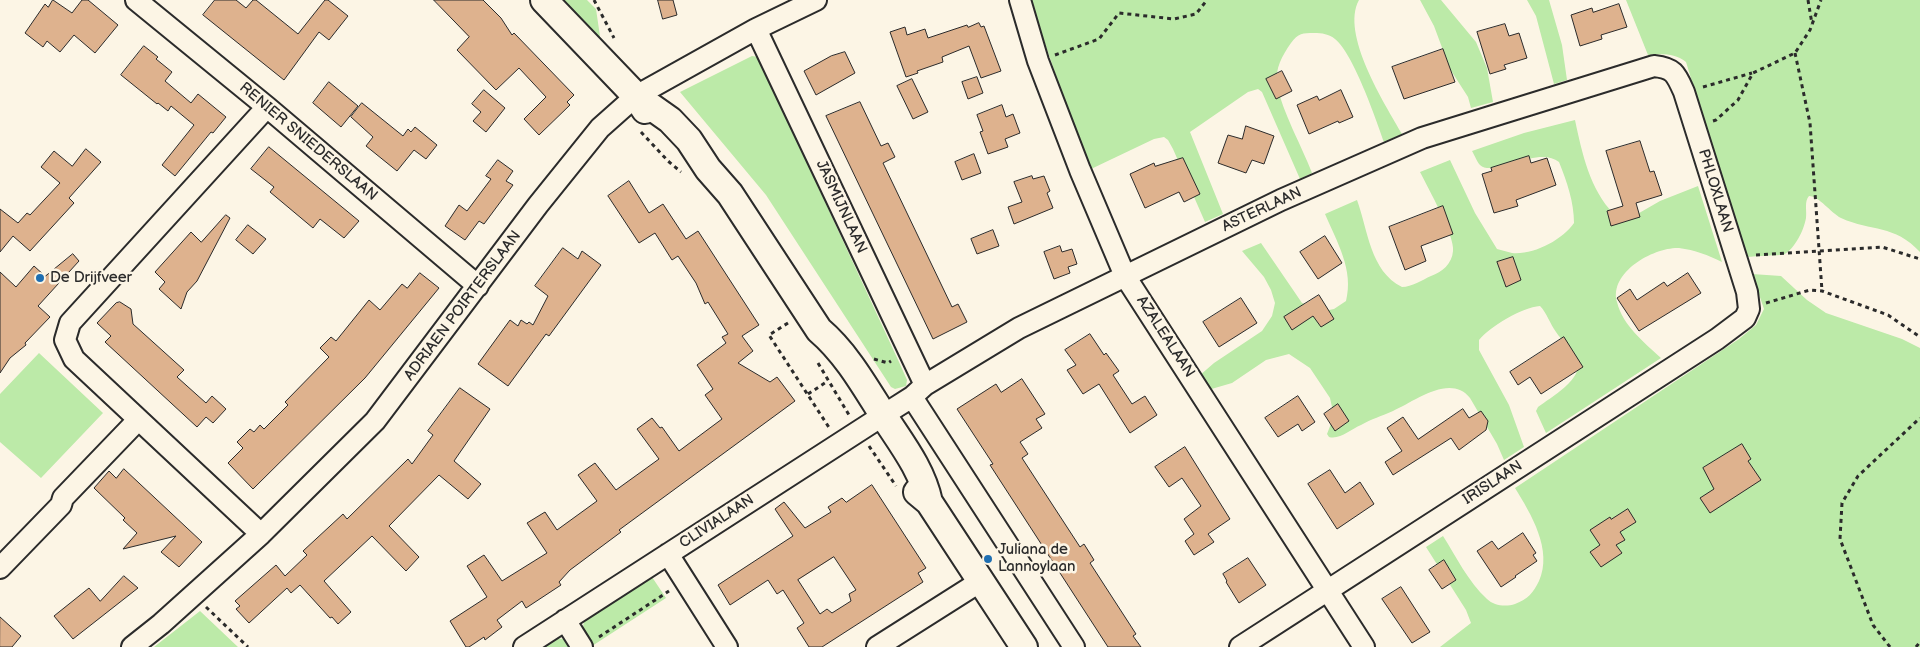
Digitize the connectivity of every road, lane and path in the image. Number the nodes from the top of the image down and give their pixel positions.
1 (136, 0) edge
2 (544, 0) edge
3 (816, 0) edge
4 (1020, 0) edge
5 (1207, 0) edge
6 (1808, 0) edge
7 (1821, 0) edge
8 (1812, 24) junction
9 (756, 29) junction
10 (1795, 52) junction
11 (1038, 61) junction
12 (1668, 68) joint
13 (1753, 73) junction
14 (1684, 92) junction
15 (628, 103) junction
16 (267, 107) junction
17 (1695, 125) junction
18 (695, 171) junction
19 (1818, 250) junction
20 (1735, 257) junction
21 (1920, 259) edge
22 (1125, 276) junction
23 (478, 286) junction
24 (1822, 291) junction
25 (1747, 313) junction
26 (793, 320) dead end
27 (1920, 337) edge
28 (815, 358) dead end
29 (919, 391) junction
30 (1920, 418) edge
31 (138, 420) junction
32 (870, 423) junction
33 (839, 443) junction
34 (896, 486) dead end
35 (261, 534) junction
36 (668, 554) junction
37 (0, 568) edge
38 (685, 581) junction
39 (981, 581) junction
40 (1328, 591) junction
41 (193, 594) junction
42 (565, 620) junction
43 (1920, 642) edge
44 (587, 644) edge
45 (132, 647) edge
46 (248, 647) edge
47 (524, 647) edge
48 (727, 647) edge
49 (877, 647) edge
50 (1024, 647) edge
51 (1074, 647) edge
52 (1240, 647) edge
53 (1364, 647) edge
54 (1890, 647) edge
55 (1916, 647) edge

1 - 16 street, RENIER SNIEDERSLAAN
2 - 15 street
3 - 9 street, ADRIAEN POIRTERSLAAN
4 - 11 street, AZALEALAAN
5 - 11 path
6 - 8 path
7 - 8 path
8 - 10 path
9 - 15 street, ADRIAEN POIRTERSLAAN
9 - 29 street, JASMIJNLAAN
10 - 13 path
10 - 19 path
11 - 22 street, AZALEALAAN
12 - 14 street, PHLOXLAAN
12 - 22 street, ASTERLAAN
13 - 14 path
13 - 17 path
14 - 17 street, PHLOXLAAN
15 - 18 street
15 - 18 path
15 - 23 street, ADRIAEN POIRTERSLAAN
16 - 23 street, RENIER SNIEDERSLAAN
16 - 31 street
17 - 20 street, PHLOXLAAN
18 - 32 street
19 - 20 path
19 - 21 path
19 - 24 path
20 - 25 street, PHLOXLAAN
22 - 29 street, ASTERLAAN
22 - 40 street, AZALEALAAN
23 - 35 street, ADRIAEN POIRTERSLAAN
24 - 25 path
24 - 27 path
25 - 40 street, IRISLAAN
26 - 33 path
28 - 32 path
29 - 32 street, ASTERLAAN
29 - 51 street
30 - 54 path
31 - 35 street
31 - 37 street
32 - 33 street, CLIVIALAAN
32 - 34 path
32 - 39 street
33 - 36 street, CLIVIALAAN
35 - 41 street, ADRIAEN POIRTERSLAAN
36 - 38 street
36 - 42 street, CLIVIALAAN
38 - 44 path
38 - 48 street
39 - 49 street
39 - 50 street
40 - 52 street, IRISLAAN
40 - 53 street, AZALEALAAN
41 - 45 street, ADRIAEN POIRTERSLAAN
41 - 46 path
42 - 44 street
42 - 47 street, CLIVIALAAN
43 - 55 path

